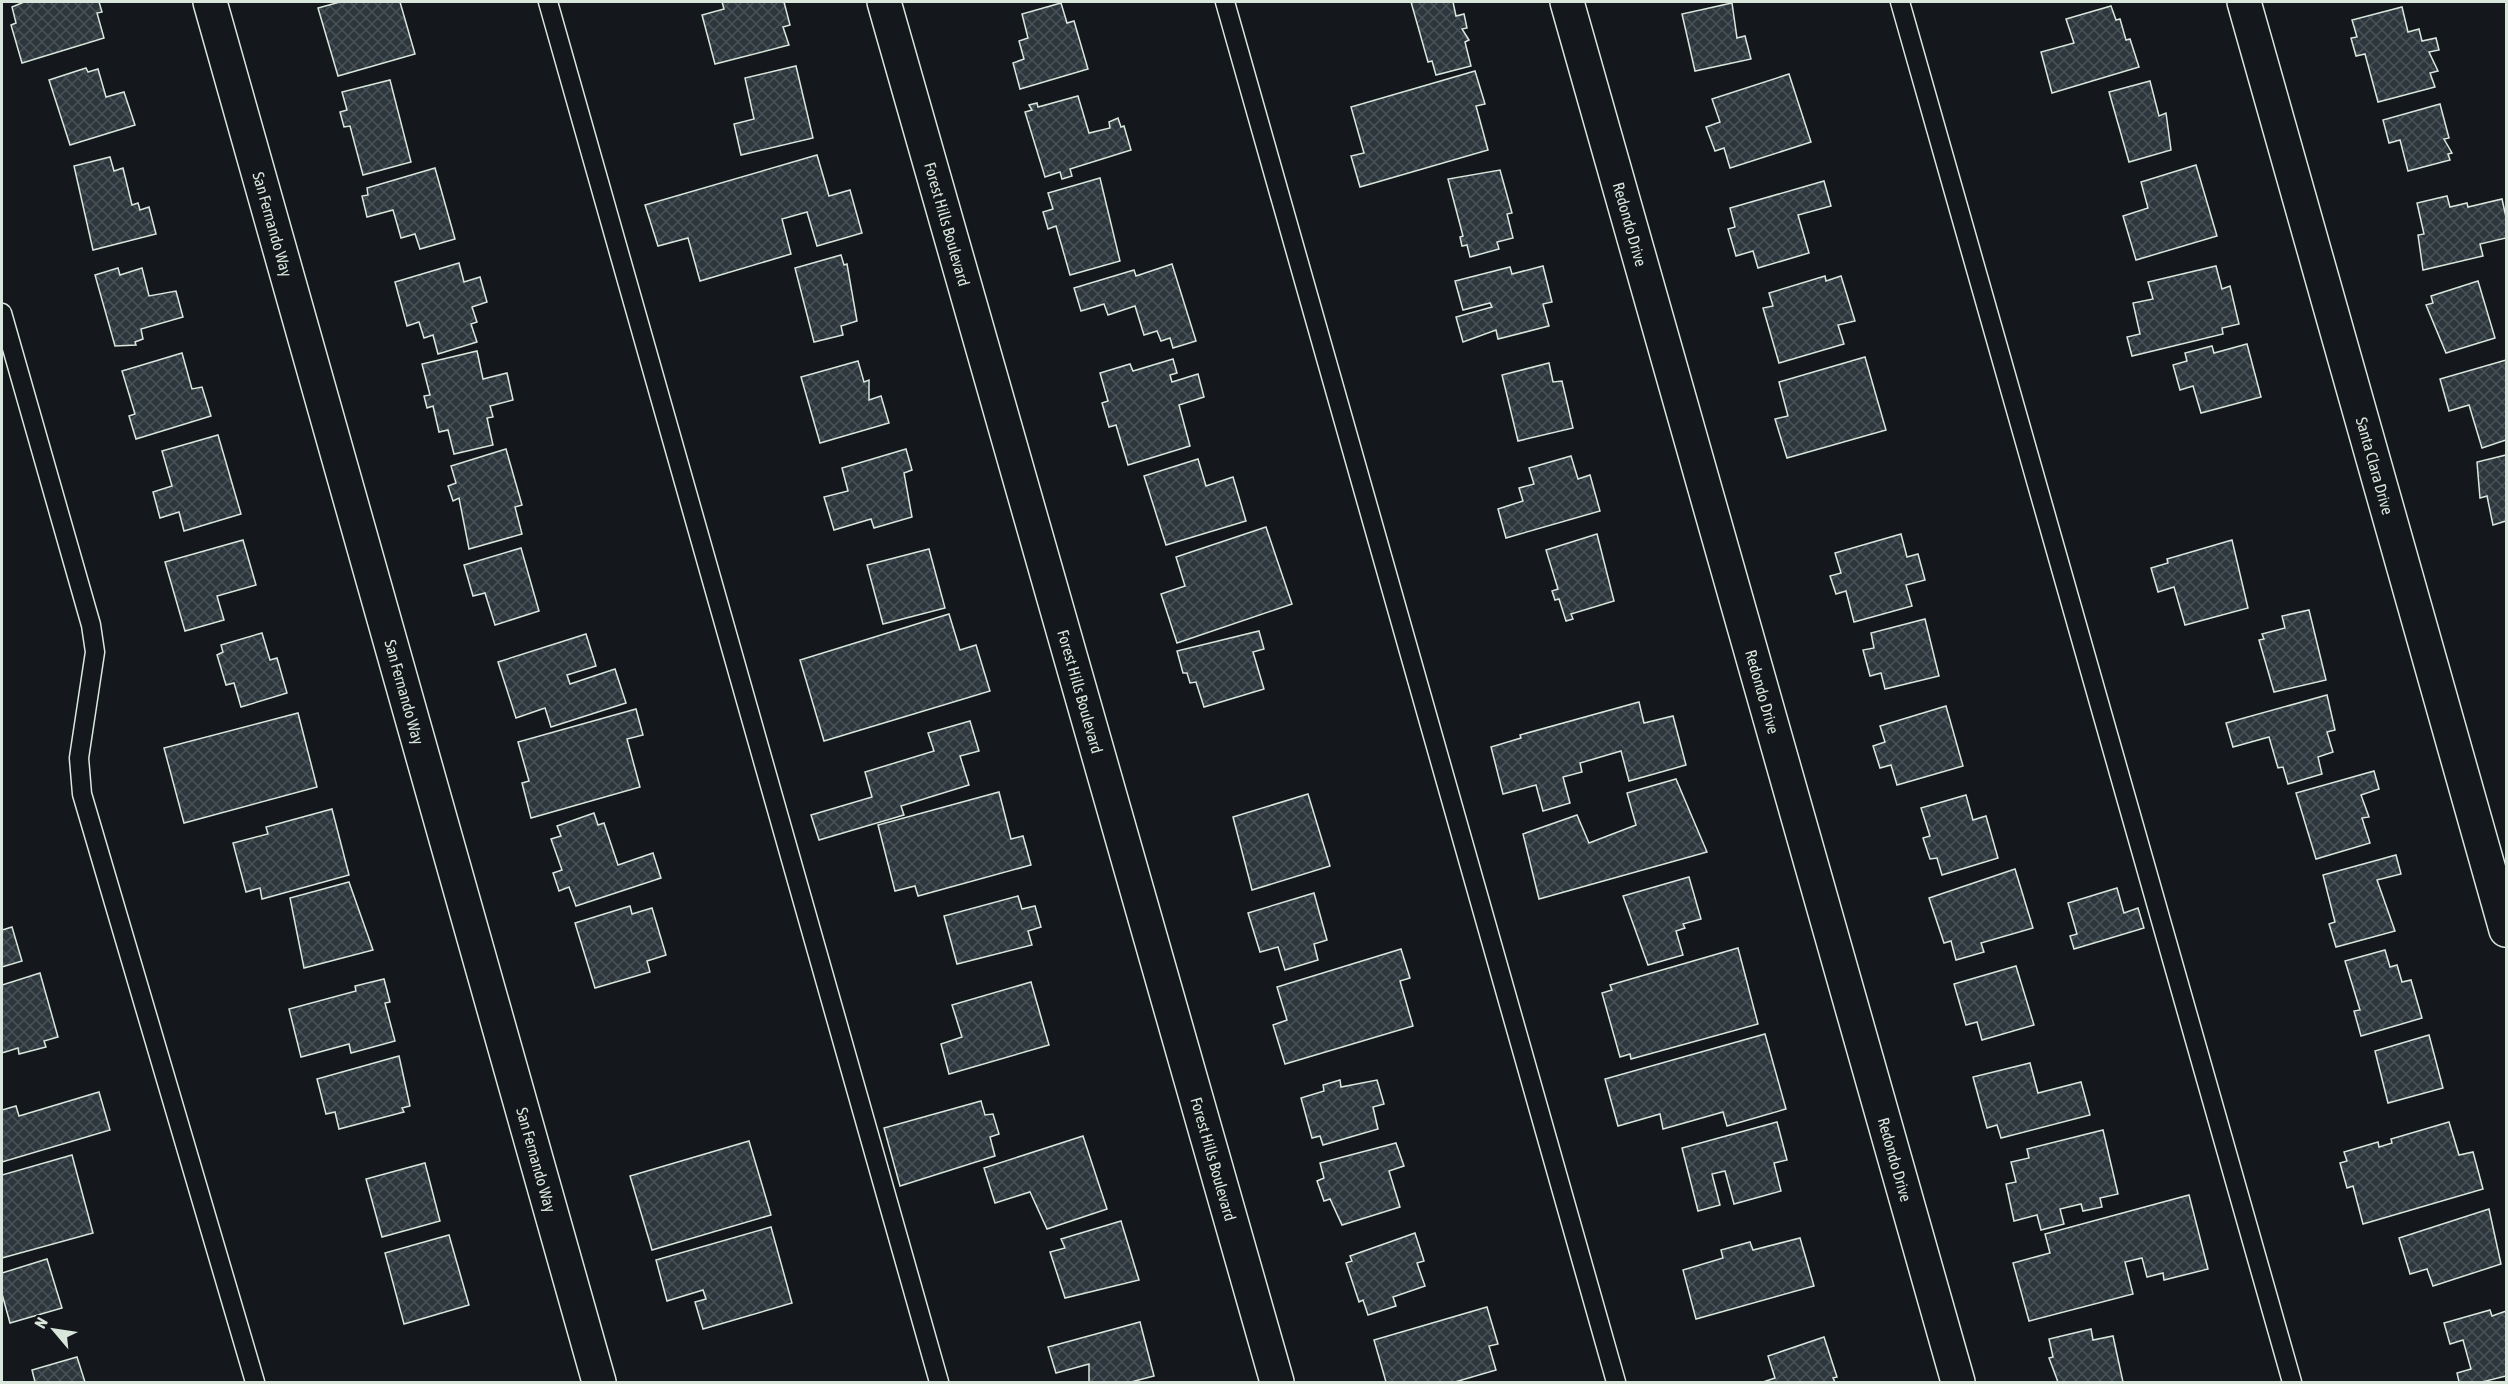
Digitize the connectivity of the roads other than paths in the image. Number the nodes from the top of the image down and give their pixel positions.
1 (210, 2) edge
2 (548, 2) edge
3 (884, 2) edge
4 (1225, 2) edge
5 (1567, 2) edge
6 (1900, 2) edge
7 (2244, 2) edge
8 (2, 313) edge
9 (2506, 930) edge
10 (255, 1383) edge
11 (599, 1383) edge
12 (939, 1383) edge
13 (1277, 1383) edge
14 (1616, 1383) edge
15 (1958, 1383) edge
16 (2292, 1383) edge

1 - 11 street, San Fernando Way
2 - 12 lane
3 - 13 street, Forest Hills Boulevard
4 - 14 lane
5 - 15 street, Redondo Drive
6 - 16 lane
7 - 9 street, Santa Clara Drive
8 - 10 lane

